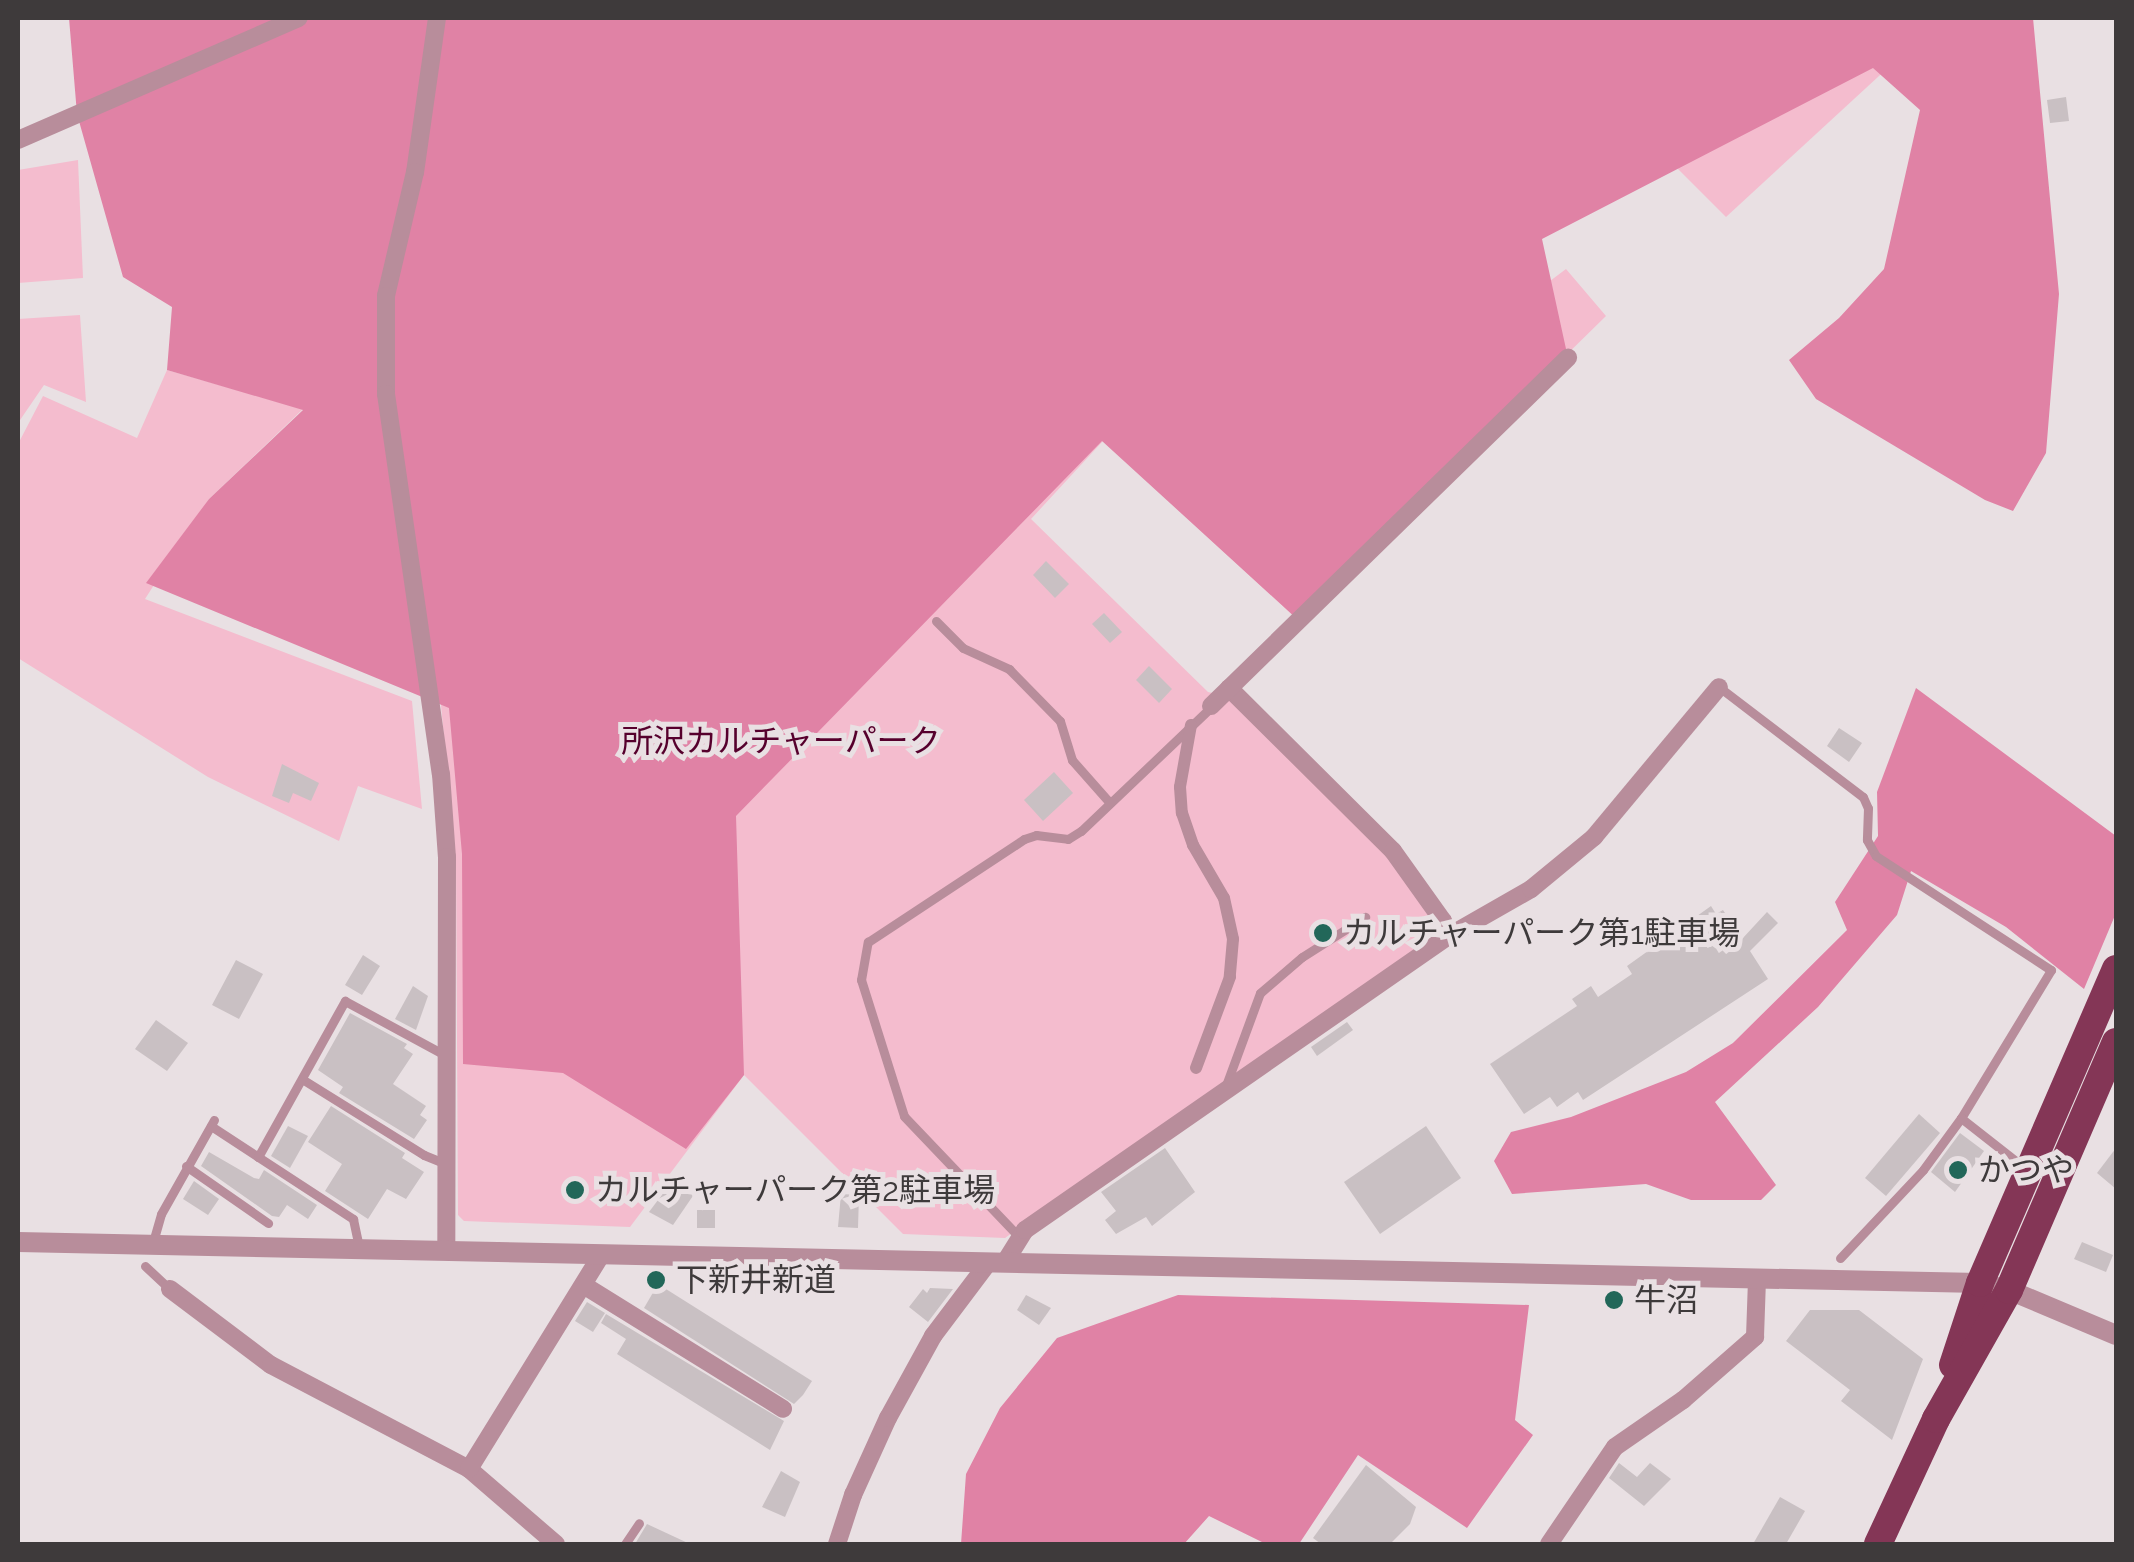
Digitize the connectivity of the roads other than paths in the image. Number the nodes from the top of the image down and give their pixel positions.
1 (299, 18) edge
2 (437, 18) edge
3 (18, 140) edge
4 (1568, 358) dead end
5 (936, 620) dead end
6 (1719, 687) joint
7 (1228, 688) junction
8 (1211, 706) joint
9 (1191, 725) junction
10 (1110, 803) junction
11 (1365, 917) dead end
12 (1447, 937) junction
13 (2116, 969) edge
14 (2116, 1042) edge
15 (445, 1054) junction
16 (1196, 1068) dead end
17 (302, 1079) junction
18 (1224, 1090) junction
19 (1961, 1118) junction
20 (258, 1157) junction
21 (446, 1164) junction
22 (186, 1166) junction
23 (2028, 1171) junction
24 (268, 1223) dead end
25 (1020, 1238) junction
26 (18, 1242) edge
27 (152, 1244) junction
28 (359, 1250) junction
29 (446, 1252) junction
30 (601, 1255) junction
31 (1840, 1258) dead end
32 (996, 1263) junction
33 (145, 1266) dead end
34 (1757, 1279) junction
35 (1980, 1283) junction
36 (584, 1286) junction
37 (170, 1289) joint
38 (2009, 1290) junction
39 (2116, 1336) edge
40 (784, 1408) dead end
41 (1936, 1419) junction
42 (470, 1469) junction
43 (639, 1523) dead end
44 (556, 1544) edge
45 (625, 1544) edge
46 (838, 1544) edge
47 (1548, 1544) edge
48 (1878, 1544) edge

1 - 3 street
2 - 15 street
4 - 7 street
5 - 10 lane
6 - 12 street
6 - 19 lane
7 - 8 street
7 - 12 street
8 - 9 lane
9 - 10 lane
9 - 16 street
10 - 25 lane
11 - 18 lane
12 - 18 street
13 - 23 highway
14 - 38 highway
15 - 17 lane
15 - 21 street
17 - 20 lane
17 - 21 lane
18 - 25 street
19 - 23 lane
19 - 31 lane
20 - 22 lane
20 - 28 lane
21 - 29 street
22 - 24 lane
22 - 27 lane
23 - 35 highway
25 - 32 street
26 - 27 street
27 - 28 street
28 - 29 street
29 - 30 street
30 - 32 street
30 - 36 street
32 - 34 street
32 - 46 street
33 - 37 lane
34 - 35 street
34 - 47 street
35 - 38 street
35 - 41 highway
36 - 40 street
36 - 42 street
37 - 42 street
38 - 39 street
38 - 41 highway
41 - 48 highway
42 - 44 street
43 - 45 lane

